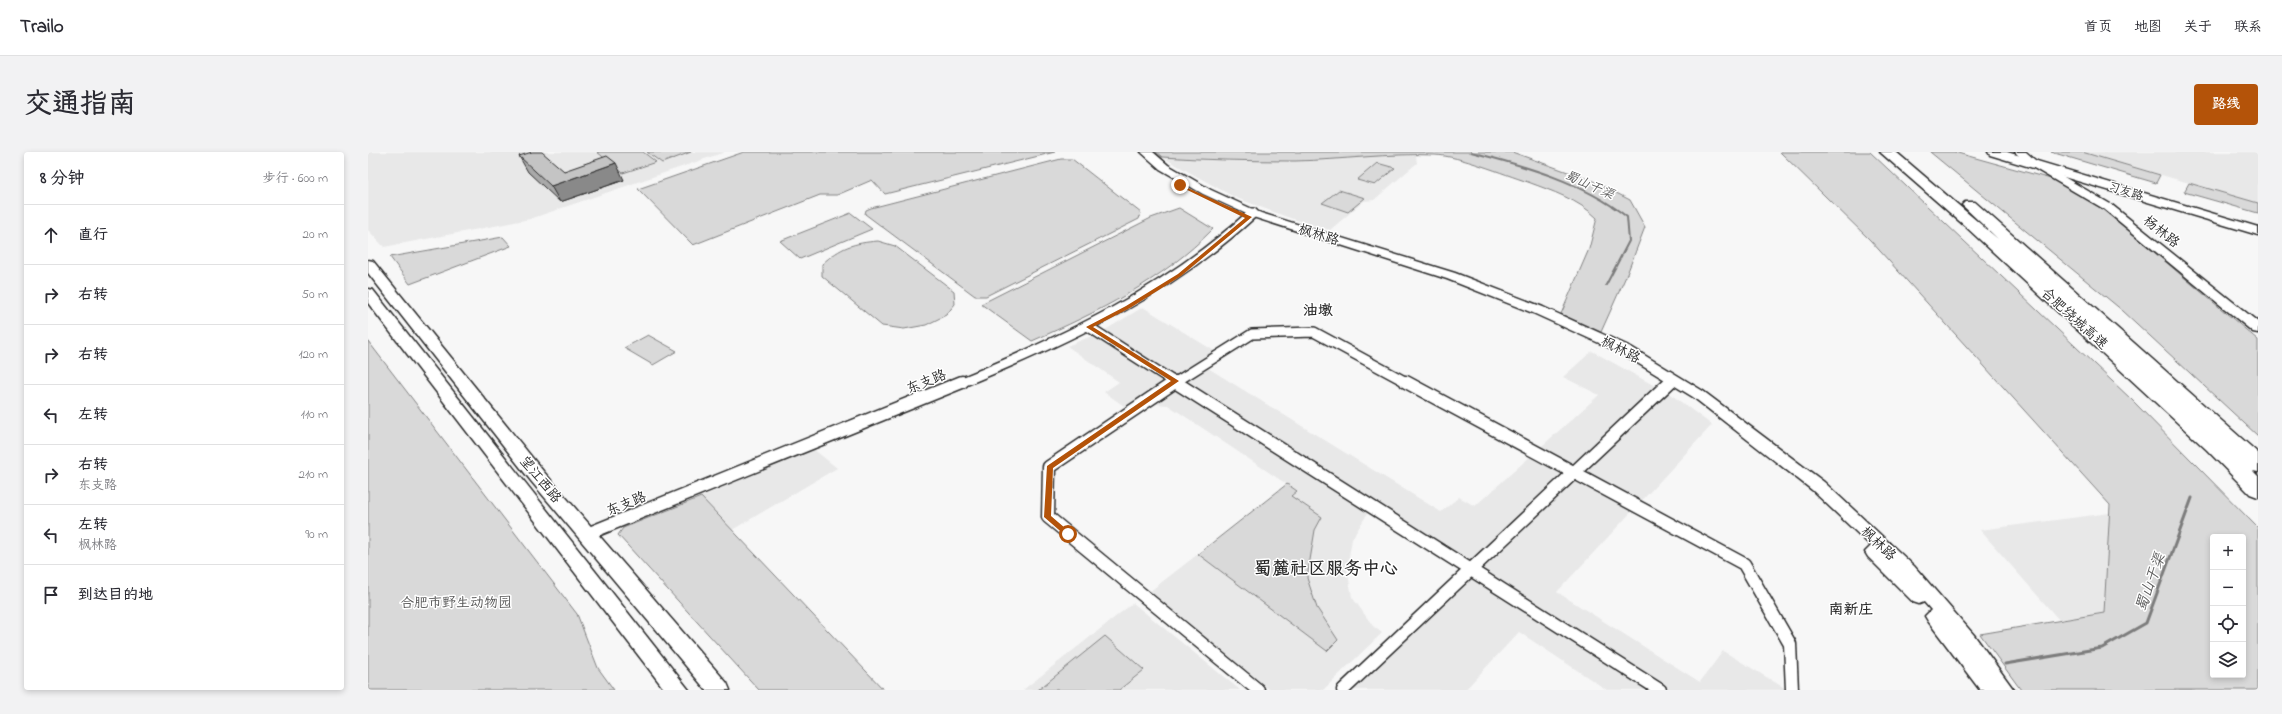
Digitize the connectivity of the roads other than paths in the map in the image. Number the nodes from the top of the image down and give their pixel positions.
1 (1132, 152) edge
2 (1146, 152) edge
3 (1887, 152) edge
4 (1906, 152) edge
5 (1994, 152) edge
6 (2020, 152) edge
7 (2028, 157) edge
8 (1251, 215) junction
9 (2258, 220) edge
10 (2258, 231) edge
11 (368, 264) edge
12 (368, 293) edge
13 (1088, 327) junction
14 (2258, 329) edge
15 (1176, 381) junction
16 (1670, 381) junction
17 (2258, 465) edge
18 (1574, 472) junction
19 (2258, 489) edge
20 (587, 534) junction
21 (1470, 570) junction
22 (678, 690) edge
23 (719, 690) edge
24 (1258, 690) edge
25 (1343, 690) edge
26 (1660, 690) edge
27 (1792, 690) edge
28 (1991, 690) edge
29 (2004, 690) edge

1 - 8 main road, 枫林路
2 - 8 main road, 枫林路
3 - 19 highway, 合肥绕城高速
4 - 17 highway, 合肥绕城高速
5 - 7 main road, 习友路
6 - 7 main road, 杨林路
7 - 9 main road, 习友路
7 - 10 main road, 习友路
7 - 14 main road, 杨林路
8 - 13 street, 东支路
8 - 16 main road, 枫林路
11 - 20 main road, 望江西路
12 - 22 main road, 望江西路
13 - 15 street
13 - 20 street, 东支路
15 - 18 street
15 - 21 street
15 - 24 street
16 - 18 street
16 - 28 main road, 枫林路
16 - 29 main road, 枫林路
18 - 21 street
18 - 27 street
20 - 23 main road, 望江西路
21 - 25 street
21 - 26 street

